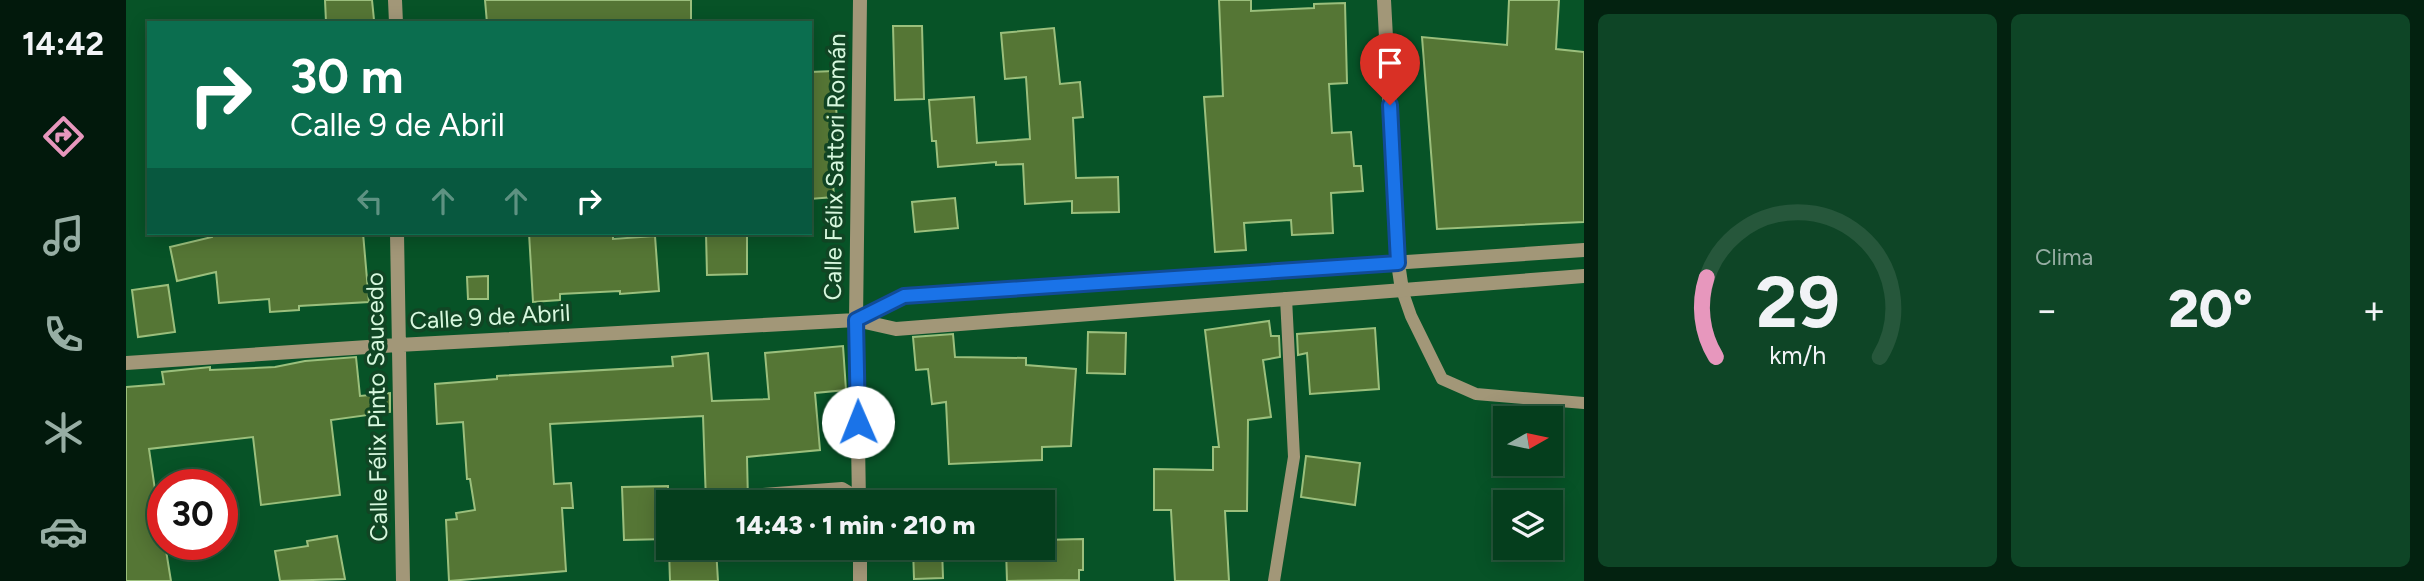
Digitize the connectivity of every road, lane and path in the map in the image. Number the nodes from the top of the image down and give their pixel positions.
1 (396, 0) edge
2 (860, 0) edge
3 (1384, 0) edge
4 (396, 21) edge
5 (397, 235) edge
6 (1584, 250) edge
7 (1398, 263) junction
8 (1584, 276) edge
9 (1402, 290) junction
10 (1286, 298) junction
11 (856, 320) junction
12 (398, 345) junction
13 (126, 363) edge
14 (1584, 402) edge
15 (816, 490) edge
16 (845, 490) edge
17 (859, 490) edge
18 (860, 560) edge
19 (403, 581) edge
20 (860, 581) edge
21 (1275, 581) edge

1 - 4 street
2 - 11 street, Calle Félix Sattori Román
3 - 7 street
5 - 12 street, Calle Félix Pinto Saucedo
6 - 7 street, Calle 9 de Abril
7 - 9 street
7 - 11 street, Calle 9 de Abril
8 - 9 street, Calle 9 de Abril
9 - 10 street, Calle 9 de Abril
9 - 14 lane
10 - 11 street, Calle 9 de Abril
10 - 21 lane
11 - 12 street, Calle 9 de Abril
11 - 17 street, Calle Félix Sattori Román
12 - 13 street, Calle 9 de Abril
12 - 19 street, Calle Félix Pinto Saucedo
15 - 16 lane
18 - 20 street

